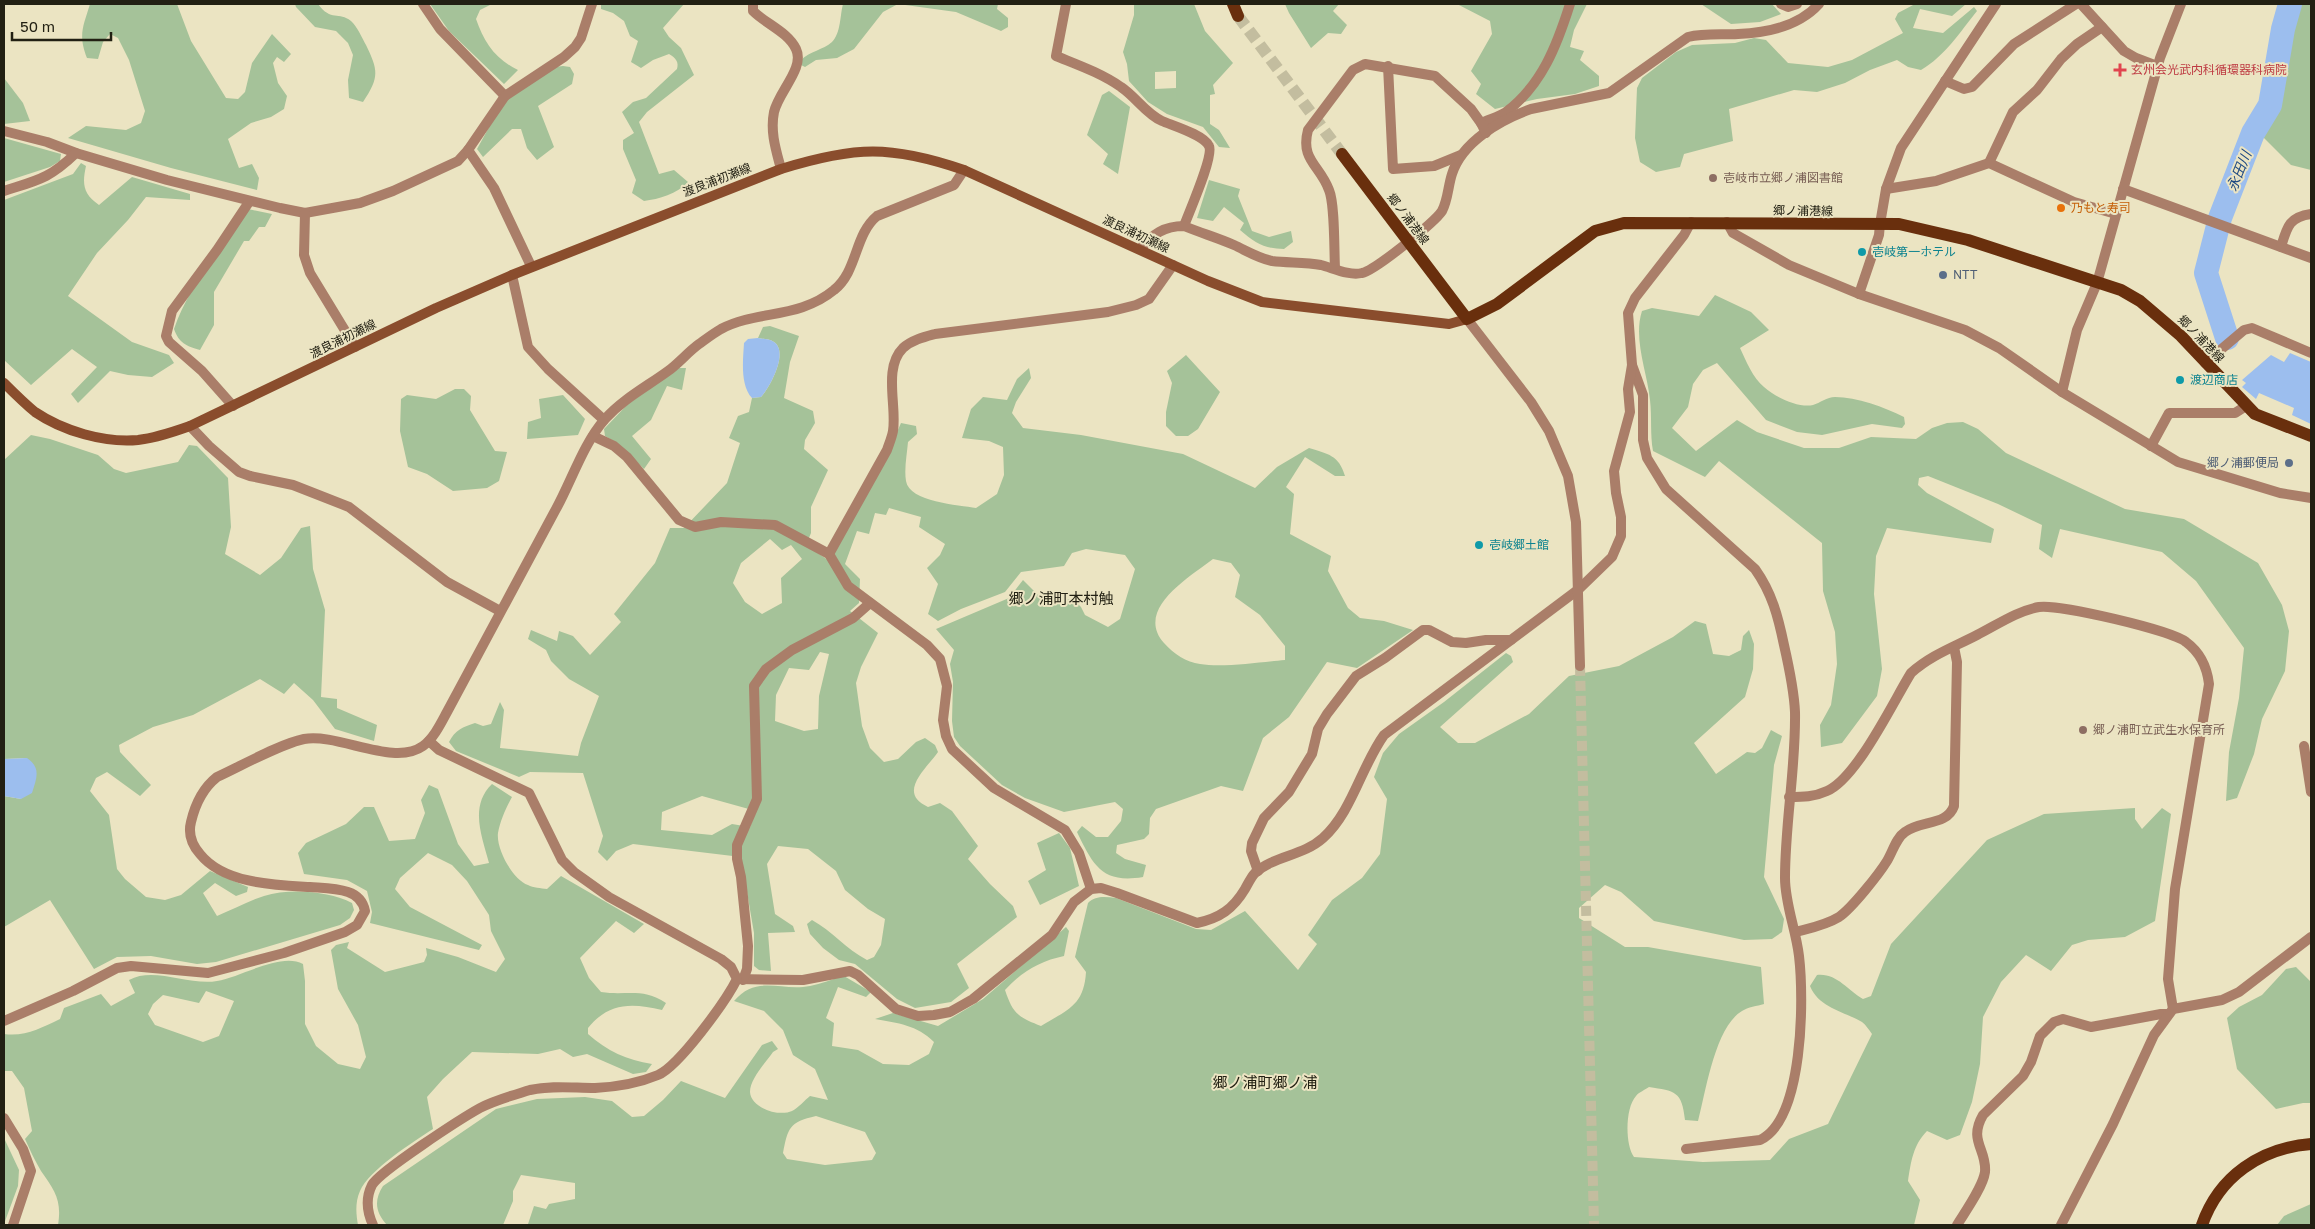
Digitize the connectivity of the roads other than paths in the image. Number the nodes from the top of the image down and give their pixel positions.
1 (423, 4) edge
2 (592, 4) edge
3 (754, 4) edge
4 (1066, 4) edge
5 (1570, 4) edge
6 (1781, 4) edge
7 (1797, 4) edge
8 (1819, 4) edge
9 (1996, 4) edge
10 (2076, 4) edge
11 (2081, 4) edge
12 (2179, 5) edge
13 (2102, 27) junction
14 (1388, 66) junction
15 (2157, 66) junction
16 (1945, 81) junction
17 (504, 96) junction
18 (1481, 122) junction
19 (4, 131) edge
20 (1486, 134) junction
21 (468, 150) junction
22 (76, 153) junction
23 (1342, 154) tunnel mouth
24 (1460, 155) junction
25 (1989, 162) junction
26 (781, 169) junction
27 (964, 170) junction
28 (1886, 189) junction
29 (2123, 190) junction
30 (4, 191) edge
31 (248, 202) junction
32 (305, 213) junction
33 (2116, 214) junction
34 (2311, 214) edge
35 (1691, 222) junction
36 (1727, 222) junction
37 (1880, 224) junction
38 (1184, 226) junction
39 (2281, 247) junction
40 (1140, 249) junction
41 (2311, 258) edge
42 (1173, 265) junction
43 (531, 266) junction
44 (1335, 268) junction
45 (512, 275) junction
46 (2096, 283) junction
47 (1859, 294) junction
48 (1467, 319) junction
49 (355, 347) junction
50 (2311, 353) edge
51 (2205, 363) junction
52 (1632, 365) junction
53 (4, 383) edge
54 (2062, 392) junction
55 (232, 406) junction
56 (2246, 406) junction
57 (604, 420) junction
58 (190, 426) junction
59 (593, 436) junction
60 (2311, 436) edge
61 (2151, 446) junction
62 (2311, 498) edge
63 (829, 554) junction
64 (1579, 589) junction
65 (870, 603) junction
66 (500, 611) junction
67 (1511, 640) junction
68 (1954, 647) junction
69 (1580, 666) tunnel mouth
70 (429, 741) junction
71 (2304, 746) dead end
72 (2311, 792) edge
73 (1789, 797) junction
74 (1258, 871) junction
75 (1092, 889) junction
76 (1796, 932) junction
77 (2311, 937) edge
78 (740, 980) junction
79 (2171, 1012) junction
80 (4, 1021) edge
81 (4, 1118) edge
82 (2311, 1144) edge
83 (1686, 1149) dead end
84 (13, 1225) edge
85 (373, 1225) edge
86 (1957, 1225) edge
87 (2061, 1225) edge
88 (2202, 1225) edge

1 - 17 street
2 - 17 street
3 - 26 street
4 - 38 street
5 - 18 street
6 - 7 street
8 - 20 street
9 - 16 street
10 - 16 street
11 - 13 street
12 - 15 street
13 - 15 street
13 - 25 street
14 - 18 street
14 - 24 street
14 - 44 street
15 - 29 street
16 - 28 street
17 - 21 street
18 - 20 street
19 - 22 street
20 - 24 street
21 - 32 street
21 - 43 street
22 - 30 street
22 - 31 street
23 - 48 main road, 郷ノ浦港線
24 - 44 street
25 - 28 street
25 - 33 street
26 - 27 main road, 渡良浦初瀬線
26 - 43 main road, 渡良浦初瀬線
27 - 40 main road, 渡良浦初瀬線
27 - 57 street
28 - 37 street
29 - 33 street
29 - 39 street
31 - 32 street
31 - 55 street
32 - 49 street
33 - 46 street
34 - 39 street
35 - 36 main road, 郷ノ浦港線
35 - 48 main road, 郷ノ浦港線
35 - 52 street
36 - 37 main road, 郷ノ浦港線
36 - 47 street
37 - 46 main road, 郷ノ浦港線
37 - 47 street
38 - 40 street
38 - 44 street
39 - 41 street
40 - 42 main road, 渡良浦初瀬線
42 - 48 main road, 渡良浦初瀬線
42 - 63 street
43 - 45 main road, 渡良浦初瀬線
45 - 49 main road, 渡良浦初瀬線
45 - 57 street
46 - 51 main road, 郷ノ浦港線
46 - 54 street
47 - 54 street
48 - 64 street
49 - 55 main road, 渡良浦初瀬線
50 - 51 street
51 - 56 main road, 郷ノ浦港線
52 - 64 street
52 - 73 street
53 - 58 main road, 渡良浦初瀬線
54 - 61 street
55 - 58 main road, 渡良浦初瀬線
56 - 60 main road, 郷ノ浦港線
56 - 61 street
57 - 59 street
58 - 66 street
59 - 63 street
59 - 66 street
61 - 62 street
63 - 65 street
64 - 67 street
64 - 69 street
65 - 75 street
65 - 78 street
66 - 70 street
67 - 74 street
67 - 74 street
68 - 73 street
68 - 76 street
68 - 79 street
70 - 78 street
70 - 80 street
71 - 72 street
73 - 76 street
74 - 75 street
75 - 78 street
76 - 83 street
77 - 79 street
78 - 85 street
79 - 86 street
79 - 87 street
81 - 84 street
82 - 88 main road

